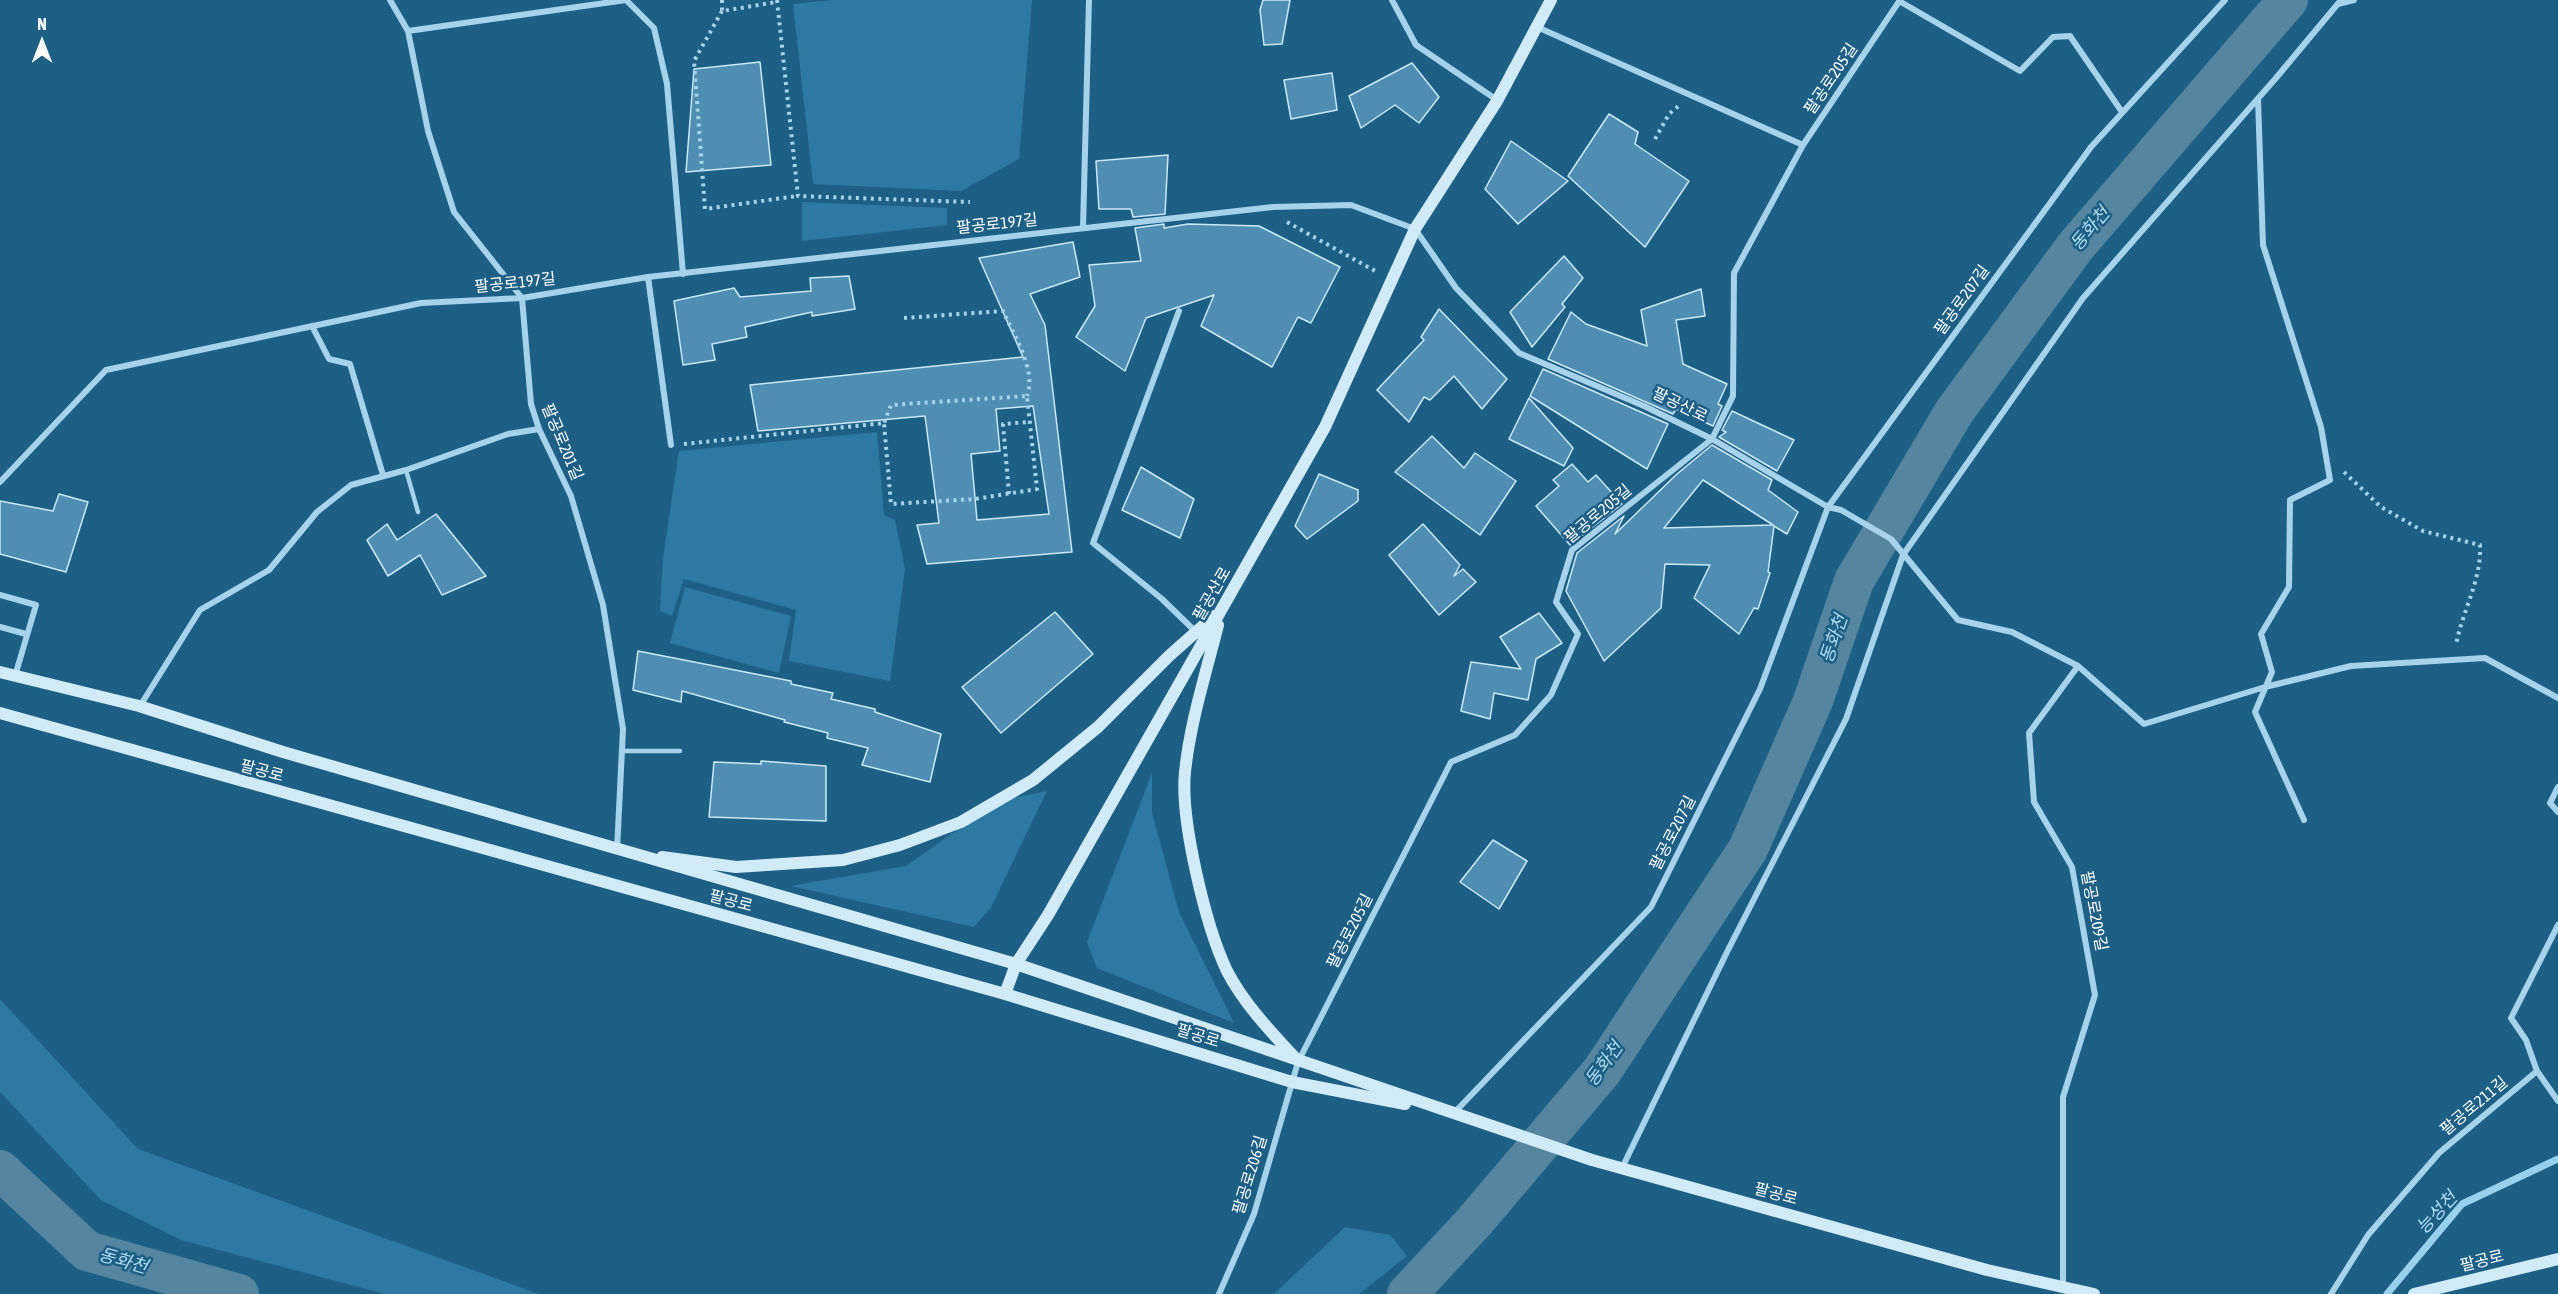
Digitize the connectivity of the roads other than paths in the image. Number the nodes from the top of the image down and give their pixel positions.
1 (390, 0) edge
2 (626, 0) edge
3 (1089, 0) edge
4 (1392, 0) edge
5 (1551, 0) edge
6 (1900, 0) edge
7 (2226, 0) edge
8 (2354, 0) edge
9 (2339, 2) edge
10 (1537, 27) junction
11 (408, 31) junction
12 (2258, 99) junction
13 (1497, 101) junction
14 (2122, 112) junction
15 (1803, 145) junction
16 (1083, 228) junction
17 (1415, 229) junction
18 (683, 274) junction
19 (648, 278) junction
20 (522, 298) junction
21 (1179, 311) dead end
22 (312, 326) junction
23 (539, 429) junction
24 (1712, 439) junction
25 (671, 445) road end
26 (406, 470) junction
27 (383, 475) junction
28 (0, 482) edge
29 (1828, 507) junction
30 (418, 512) dead end
31 (1903, 555) junction
32 (0, 595) edge
33 (1222, 610) junction
34 (0, 627) edge
35 (1196, 632) junction
36 (26, 634) junction
37 (2078, 666) junction
38 (0, 672) edge
39 (15, 677) junction
40 (2265, 687) junction
41 (2558, 698) edge
42 (139, 706) junction
43 (0, 713) edge
44 (622, 751) junction
45 (680, 751) dead end
46 (2558, 787) edge
47 (2558, 812) edge
48 (2304, 820) dead end
49 (617, 850) junction
50 (2558, 925) edge
51 (1016, 964) junction
52 (1005, 994) junction
53 (1298, 1062) junction
54 (2537, 1071) junction
55 (1292, 1082) junction
56 (2558, 1101) edge
57 (1454, 1113) junction
58 (1622, 1169) junction
59 (2558, 1259) edge
60 (2063, 1288) junction
61 (1219, 1294) edge
62 (2094, 1294) edge
63 (2331, 1294) edge
64 (2414, 1294) edge

1 - 11 street
2 - 11 street
2 - 18 street
3 - 16 street
4 - 13 street
5 - 10 main road, 팔공산로
6 - 14 street
6 - 15 street, 팔공로205길
7 - 14 street, 팔공로207길
8 - 9 street
9 - 12 street
10 - 13 main road, 팔공산로
10 - 15 street
11 - 20 street
12 - 31 street
12 - 40 street
13 - 17 main road, 팔공산로
14 - 29 street, 팔공로207길
15 - 24 street, 팔공로205길
16 - 17 street, 팔공로197길
16 - 18 street, 팔공로197길
17 - 24 street, 팔공산로
17 - 33 main road, 팔공산로
18 - 19 street, 팔공로197길
19 - 20 street, 팔공로197길
19 - 25 street
20 - 22 street, 팔공로197길
20 - 23 street, 팔공로201길
21 - 35 street
22 - 27 street
22 - 28 street, 팔공로197길
23 - 26 street
23 - 44 street, 팔공로201길
24 - 29 street, 팔공산로
24 - 53 street, 팔공로205길
26 - 27 street
26 - 30 lane
27 - 42 street
29 - 31 street
29 - 57 street, 팔공로207길
31 - 37 street
31 - 58 street
32 - 36 street
33 - 35 main road
33 - 51 main road, 팔공산로
33 - 53 main road
34 - 36 street
35 - 49 main road
36 - 39 street
37 - 40 street
37 - 60 street, 팔공로209길
38 - 39 main road, 팔공로
39 - 42 main road, 팔공로
40 - 41 street
40 - 48 street
42 - 49 main road, 팔공로
43 - 52 main road, 팔공로
44 - 45 lane
44 - 49 street, 팔공로201길
46 - 47 street
49 - 51 main road, 팔공로
50 - 54 street
51 - 52 main road, 팔공산로
51 - 53 main road, 팔공로
52 - 55 main road, 팔공로
53 - 55 street, 팔공로206길
53 - 57 main road, 팔공로
54 - 56 street
54 - 63 street, 팔공로211길
55 - 57 main road, 팔공로
55 - 61 street, 팔공로206길
57 - 58 main road, 팔공로
58 - 60 main road, 팔공로
59 - 64 main road, 팔공로
60 - 62 main road, 팔공로

